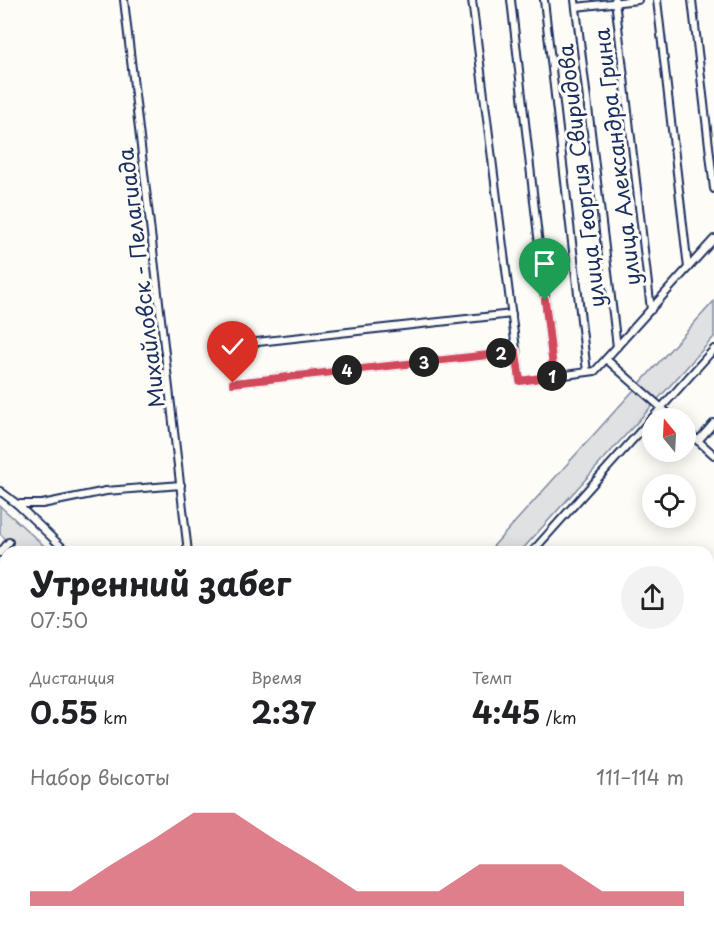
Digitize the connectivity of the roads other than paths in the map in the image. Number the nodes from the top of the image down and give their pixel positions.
1 (124, 0) edge
2 (472, 0) edge
3 (511, 0) edge
4 (544, 0) edge
5 (638, 0) edge
6 (657, 0) edge
7 (692, 0) edge
8 (615, 1) edge
9 (576, 4) edge
10 (714, 189) edge
11 (714, 239) edge
12 (688, 268) junction
13 (651, 310) junction
14 (512, 314) junction
15 (221, 346) dead end
16 (618, 347) junction
17 (714, 349) edge
18 (516, 352) junction
19 (606, 359) junction
20 (587, 372) junction
21 (554, 376) junction
22 (233, 383) dead end
23 (661, 408) joint
24 (714, 423) edge
25 (642, 429) edge
26 (698, 441) joint
27 (714, 455) edge
28 (181, 485) junction
29 (0, 491) edge
30 (16, 504) junction
31 (9, 543) dead end
32 (6, 546) edge
33 (61, 546) edge
34 (187, 546) edge
35 (537, 546) edge

1 - 28 street, Михайловск - Пелагиада
2 - 14 street
3 - 21 street
4 - 20 street
5 - 8 street
6 - 12 street
7 - 10 street
8 - 9 street
8 - 13 street, улица Александра Грина
9 - 16 street, улица Георгия Свиридова
11 - 12 street
12 - 13 street
13 - 16 street
14 - 15 street
14 - 18 street
16 - 19 street
17 - 23 street
18 - 21 street
18 - 22 street
19 - 20 street
19 - 23 street
20 - 21 street
24 - 26 street
25 - 35 street
26 - 27 street
28 - 30 street
28 - 34 street, Михайловск - Пелагиада
29 - 30 street
30 - 33 street
31 - 32 street

